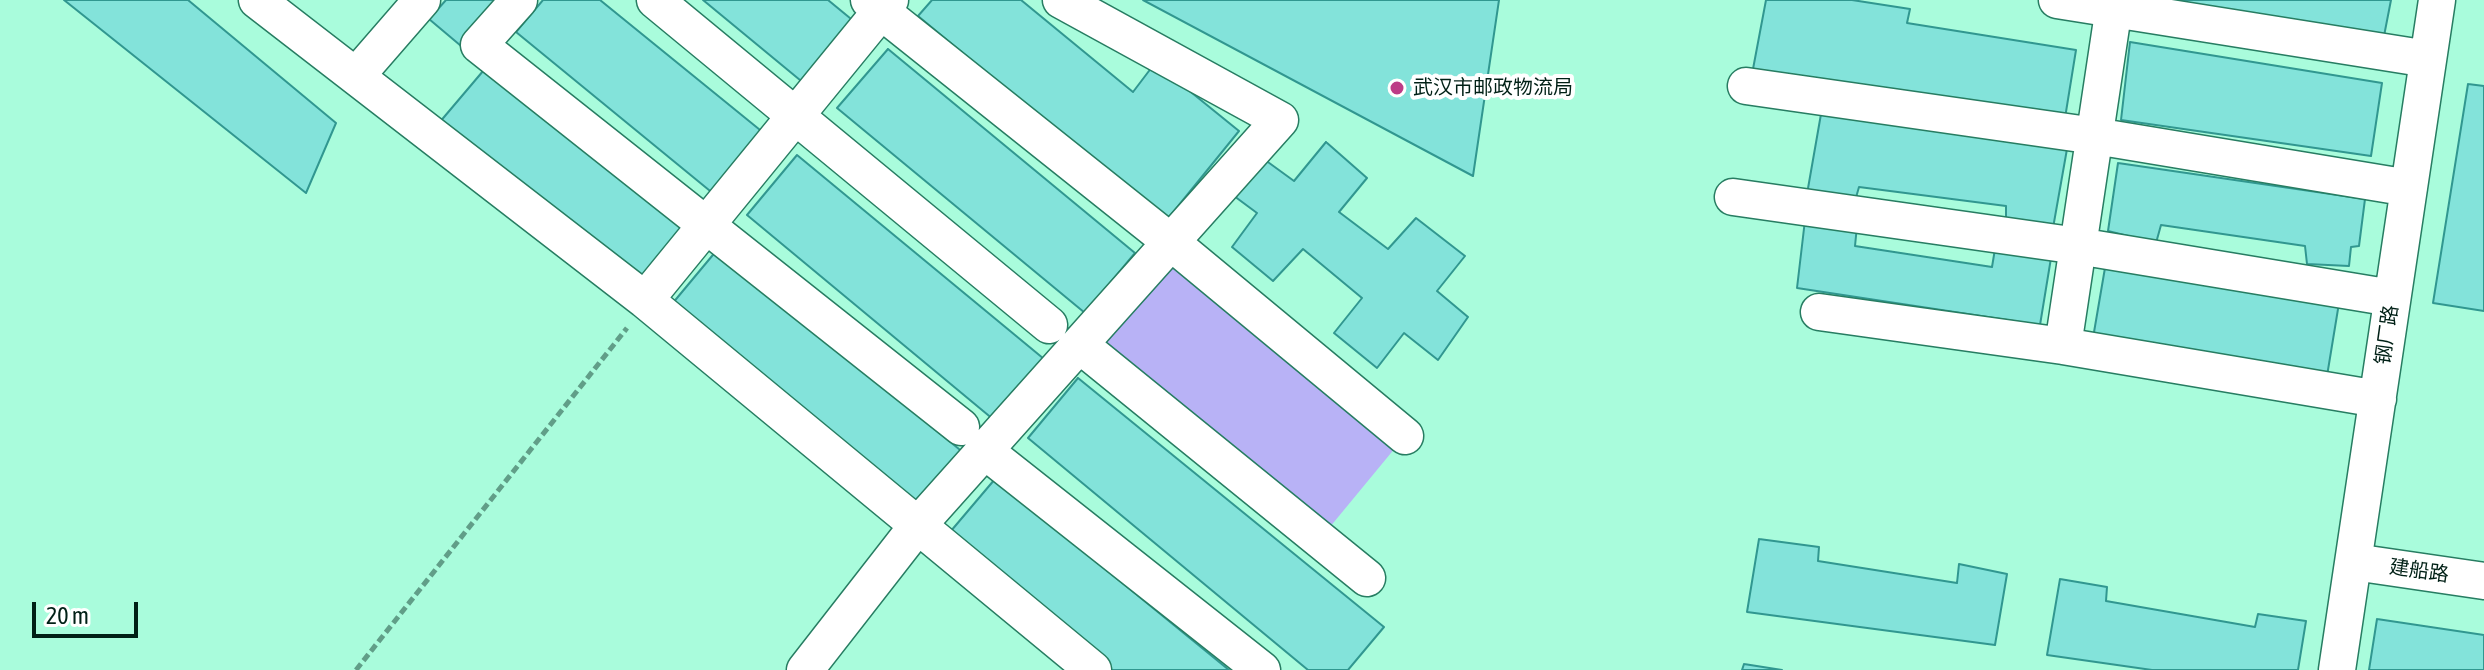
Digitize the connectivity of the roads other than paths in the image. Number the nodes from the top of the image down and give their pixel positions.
1 (257, 0) edge
2 (422, 0) edge
3 (519, 0) edge
4 (655, 0) edge
5 (1061, 0) edge
6 (2057, 0) edge
7 (2437, 0) edge
8 (880, 4) edge
9 (2115, 5) edge
10 (2428, 59) junction
11 (356, 76) junction
12 (1746, 86) dead end
13 (795, 116) junction
14 (2095, 136) junction
15 (2409, 188) junction
16 (1733, 197) dead end
17 (705, 226) junction
18 (1172, 243) junction
19 (2078, 246) junction
20 (2392, 298) junction
21 (645, 300) junction
22 (1819, 312) dead end
23 (1049, 325) dead end
24 (1080, 345) junction
25 (2063, 346) junction
26 (2378, 399) junction
27 (1405, 436) dead end
28 (973, 439) junction
29 (918, 525) junction
30 (2354, 562) junction
31 (1367, 578) dead end
32 (2484, 581) edge
33 (1072, 663) edge
34 (805, 670) edge
35 (1262, 670) edge
36 (2337, 670) edge

1 - 11 street
2 - 11 street
3 - 17 street
4 - 13 street
5 - 18 street
6 - 9 street
7 - 10 street, 钢厂路
8 - 13 street
8 - 18 street
9 - 10 street
9 - 14 street
10 - 15 street, 钢厂路
11 - 21 street
12 - 14 street
13 - 17 street
13 - 23 street
14 - 15 street
14 - 19 street
15 - 20 street, 钢厂路
16 - 19 street
17 - 21 street
17 - 28 street
18 - 24 street
18 - 27 street
19 - 20 street
19 - 25 street
20 - 26 street, 钢厂路
21 - 29 street
22 - 25 street
24 - 28 street
24 - 31 street
25 - 26 street
26 - 30 street, 钢厂路
28 - 29 street
28 - 35 street
29 - 33 street
29 - 34 street
30 - 32 street, 建船路
30 - 36 street, 钢厂路

